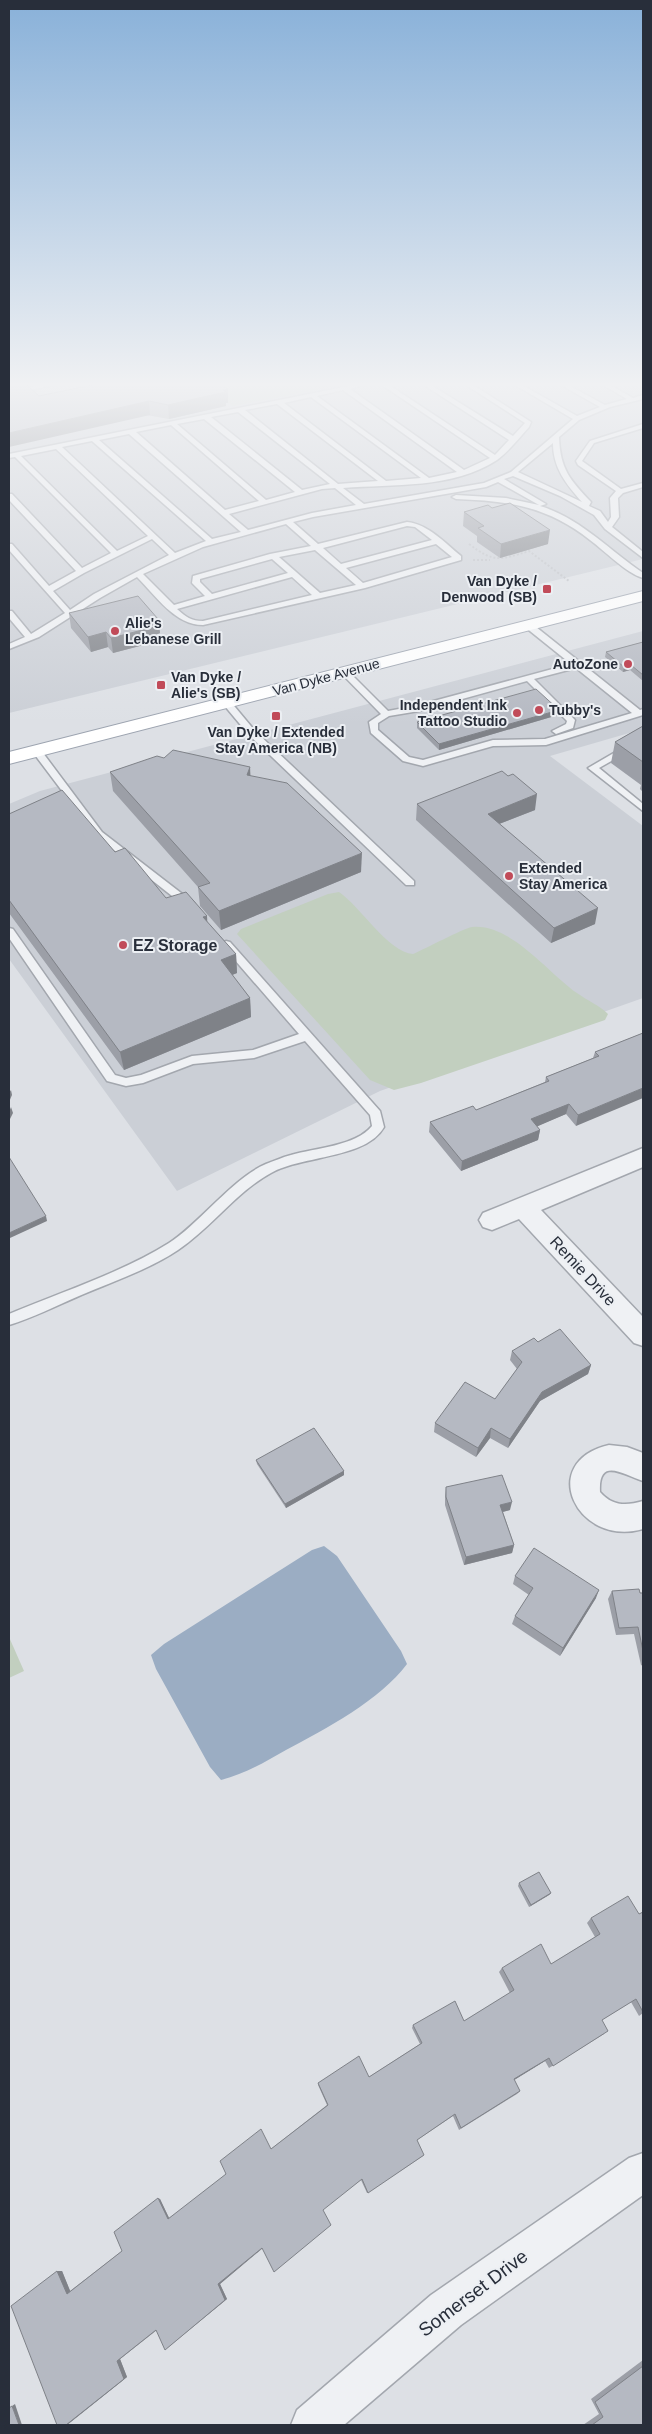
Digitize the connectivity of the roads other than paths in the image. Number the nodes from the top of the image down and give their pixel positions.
1 (12, 499) edge
2 (58, 499) edge
3 (113, 499) edge
4 (162, 499) edge
5 (207, 499) edge
6 (260, 499) edge
7 (276, 499) edge
8 (352, 499) edge
9 (414, 499) edge
10 (497, 499) edge
11 (530, 499) edge
12 (571, 499) edge
13 (584, 499) edge
14 (614, 499) edge
15 (264, 502) junction
16 (363, 508) junction
17 (224, 513) junction
18 (597, 513) junction
19 (555, 514) junction
20 (287, 521) junction
21 (608, 528) junction
22 (246, 532) junction
23 (153, 536) junction
24 (438, 541) junction
25 (211, 542) junction
26 (9, 546) edge
27 (316, 546) junction
28 (115, 553) junction
29 (174, 556) junction
30 (273, 556) junction
31 (643, 556) edge
32 (340, 567) junction
33 (81, 570) junction
34 (138, 574) junction
35 (294, 574) junction
36 (643, 576) edge
37 (362, 586) junction
38 (49, 590) junction
39 (318, 596) junction
40 (643, 596) edge
41 (210, 597) junction
42 (172, 608) junction
43 (9, 613) edge
44 (70, 614) junction
45 (528, 625) junction
46 (30, 638) junction
47 (9, 647) edge
48 (577, 665) junction
49 (344, 672) junction
50 (528, 678) junction
51 (227, 703) junction
52 (641, 713) edge
53 (386, 714) junction
54 (643, 739) edge
55 (493, 743) junction
56 (37, 751) junction
57 (9, 758) edge
58 (9, 766) edge
59 (643, 808) edge
60 (410, 883) dead end
61 (199, 915) edge
62 (9, 931) edge
63 (218, 936) edge
64 (306, 1036) junction
65 (643, 1157) edge
66 (523, 1207) junction
67 (492, 1220) dead end
68 (9, 1320) edge
69 (643, 1335) edge
70 (643, 1468) edge
71 (643, 1515) edge
72 (643, 2172) edge
73 (312, 2425) edge

1 - 33 lane
2 - 28 lane
3 - 23 lane
4 - 25 lane
5 - 17 lane
6 - 15 lane
7 - 15 lane
8 - 16 lane
9 - 16 lane
10 - 19 lane
11 - 19 lane
12 - 18 lane
13 - 18 lane
14 - 21 lane
15 - 17 lane
16 - 20 lane
17 - 22 lane
18 - 21 lane
19 - 36 lane
20 - 22 lane
20 - 27 lane
21 - 31 lane
22 - 25 lane
23 - 28 lane
23 - 29 lane
24 - 27 lane
24 - 32 lane
24 - 37 lane
25 - 29 lane
26 - 38 lane
27 - 30 lane
27 - 32 lane
28 - 33 lane
29 - 34 lane
30 - 35 lane
30 - 41 lane
32 - 37 lane
33 - 38 lane
34 - 42 lane
34 - 44 lane
35 - 39 lane
35 - 41 lane
37 - 39 lane
38 - 44 lane
39 - 42 lane
40 - 45 main road, Van Dyke Avenue
41 - 42 lane
43 - 46 lane
44 - 46 lane
45 - 48 lane
45 - 49 main road, Van Dyke Avenue
46 - 47 lane
48 - 50 lane
48 - 52 lane
49 - 51 main road, Van Dyke Avenue
49 - 53 lane
50 - 53 lane
50 - 55 lane
51 - 56 main road, Van Dyke Avenue
51 - 60 lane
52 - 55 lane
53 - 55 lane
54 - 59 lane
56 - 57 main road, Van Dyke Avenue
56 - 58 main road
56 - 61 lane
62 - 64 lane
63 - 64 lane
64 - 68 lane
65 - 66 street
66 - 67 street
66 - 69 street, Remie Drive
70 - 71 street
72 - 73 street, Somerset Drive

